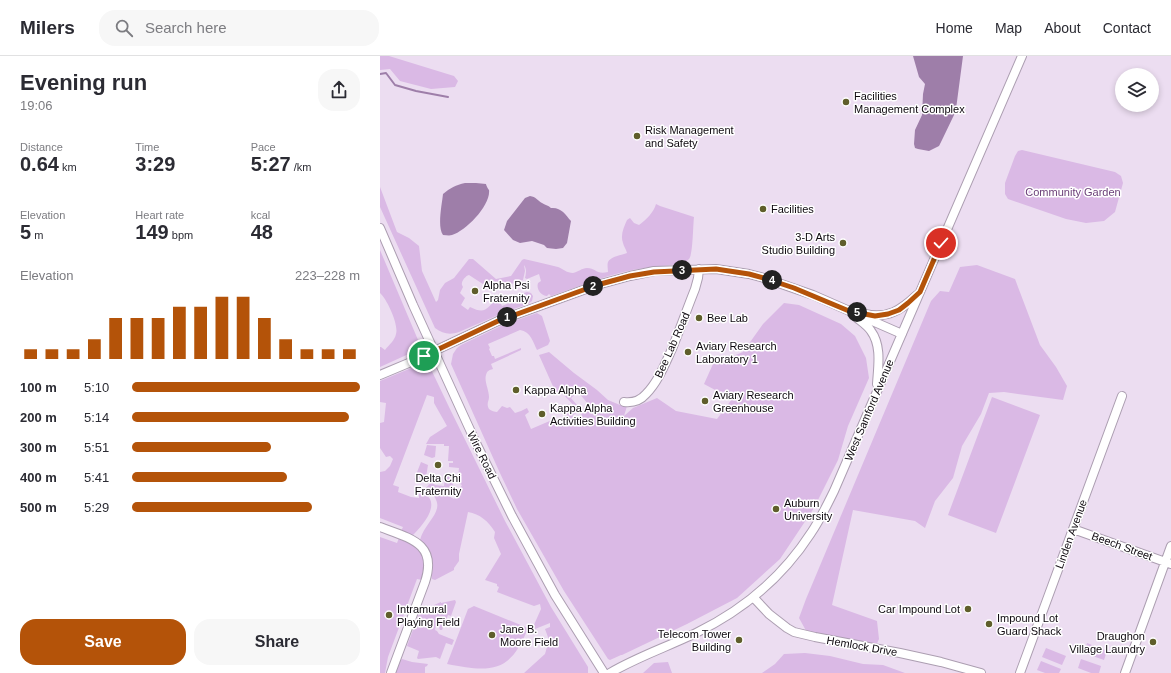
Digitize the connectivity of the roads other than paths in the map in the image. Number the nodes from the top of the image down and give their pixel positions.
1 (1022, 56) edge
2 (380, 228) edge
3 (699, 269) junction
4 (920, 292) junction
5 (849, 311) junction
6 (902, 334) junction
7 (434, 351) junction
8 (380, 375) edge
9 (876, 392) junction
10 (1122, 396) dead end
11 (624, 402) dead end
12 (380, 527) edge
13 (1073, 529) junction
14 (1171, 546) edge
15 (1168, 563) edge
16 (754, 598) junction
17 (391, 673) edge
18 (604, 673) edge
19 (610, 673) edge
20 (981, 673) edge
21 (1020, 673) edge
22 (1125, 673) edge

1 - 4 street, West Samford Avenue
2 - 7 street, Wire Road
3 - 5 street
3 - 7 street
3 - 11 street, Bee Lab Road
4 - 5 street
4 - 6 street, West Samford Avenue
5 - 6 street
5 - 9 street
6 - 9 street, West Samford Avenue
7 - 8 street
7 - 18 street, Wire Road
9 - 16 street, West Samford Avenue
10 - 13 street, Linden Avenue
12 - 17 street
13 - 15 street, Beech Street
13 - 21 street, Linden Avenue
14 - 15 street
15 - 22 street
16 - 19 street, West Samford Avenue
16 - 20 street, Hemlock Drive

